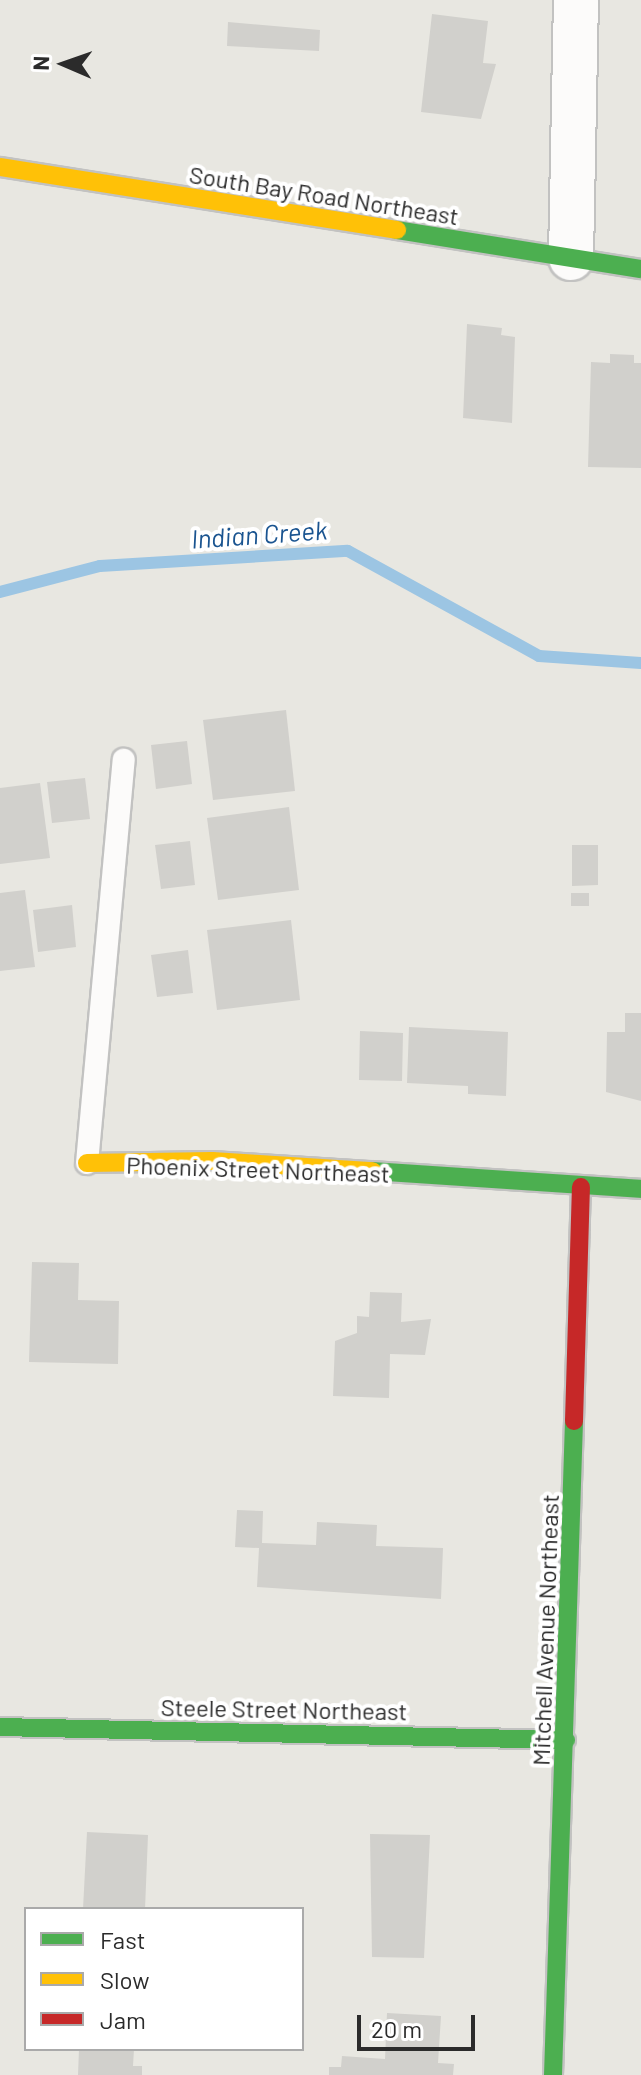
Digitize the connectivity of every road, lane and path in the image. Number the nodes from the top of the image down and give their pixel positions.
1 (576, 0) edge
2 (0, 167) edge
3 (571, 258) junction
4 (641, 269) edge
5 (124, 760) dead end
6 (87, 1163) joint
7 (581, 1187) junction
8 (641, 1189) edge
9 (0, 1727) edge
10 (566, 1740) junction
11 (553, 2075) edge

1 - 3 street
2 - 3 street, South Bay Road Northeast
3 - 4 street, South Bay Road Northeast
5 - 6 lane, Phoenix Street Northeast
6 - 7 street, Phoenix Street Northeast
7 - 8 street, Phoenix Street Northeast
7 - 10 street, Mitchell Avenue Northeast
9 - 10 street, Steele Street Northeast
10 - 11 street, Mitchell Avenue Northeast

